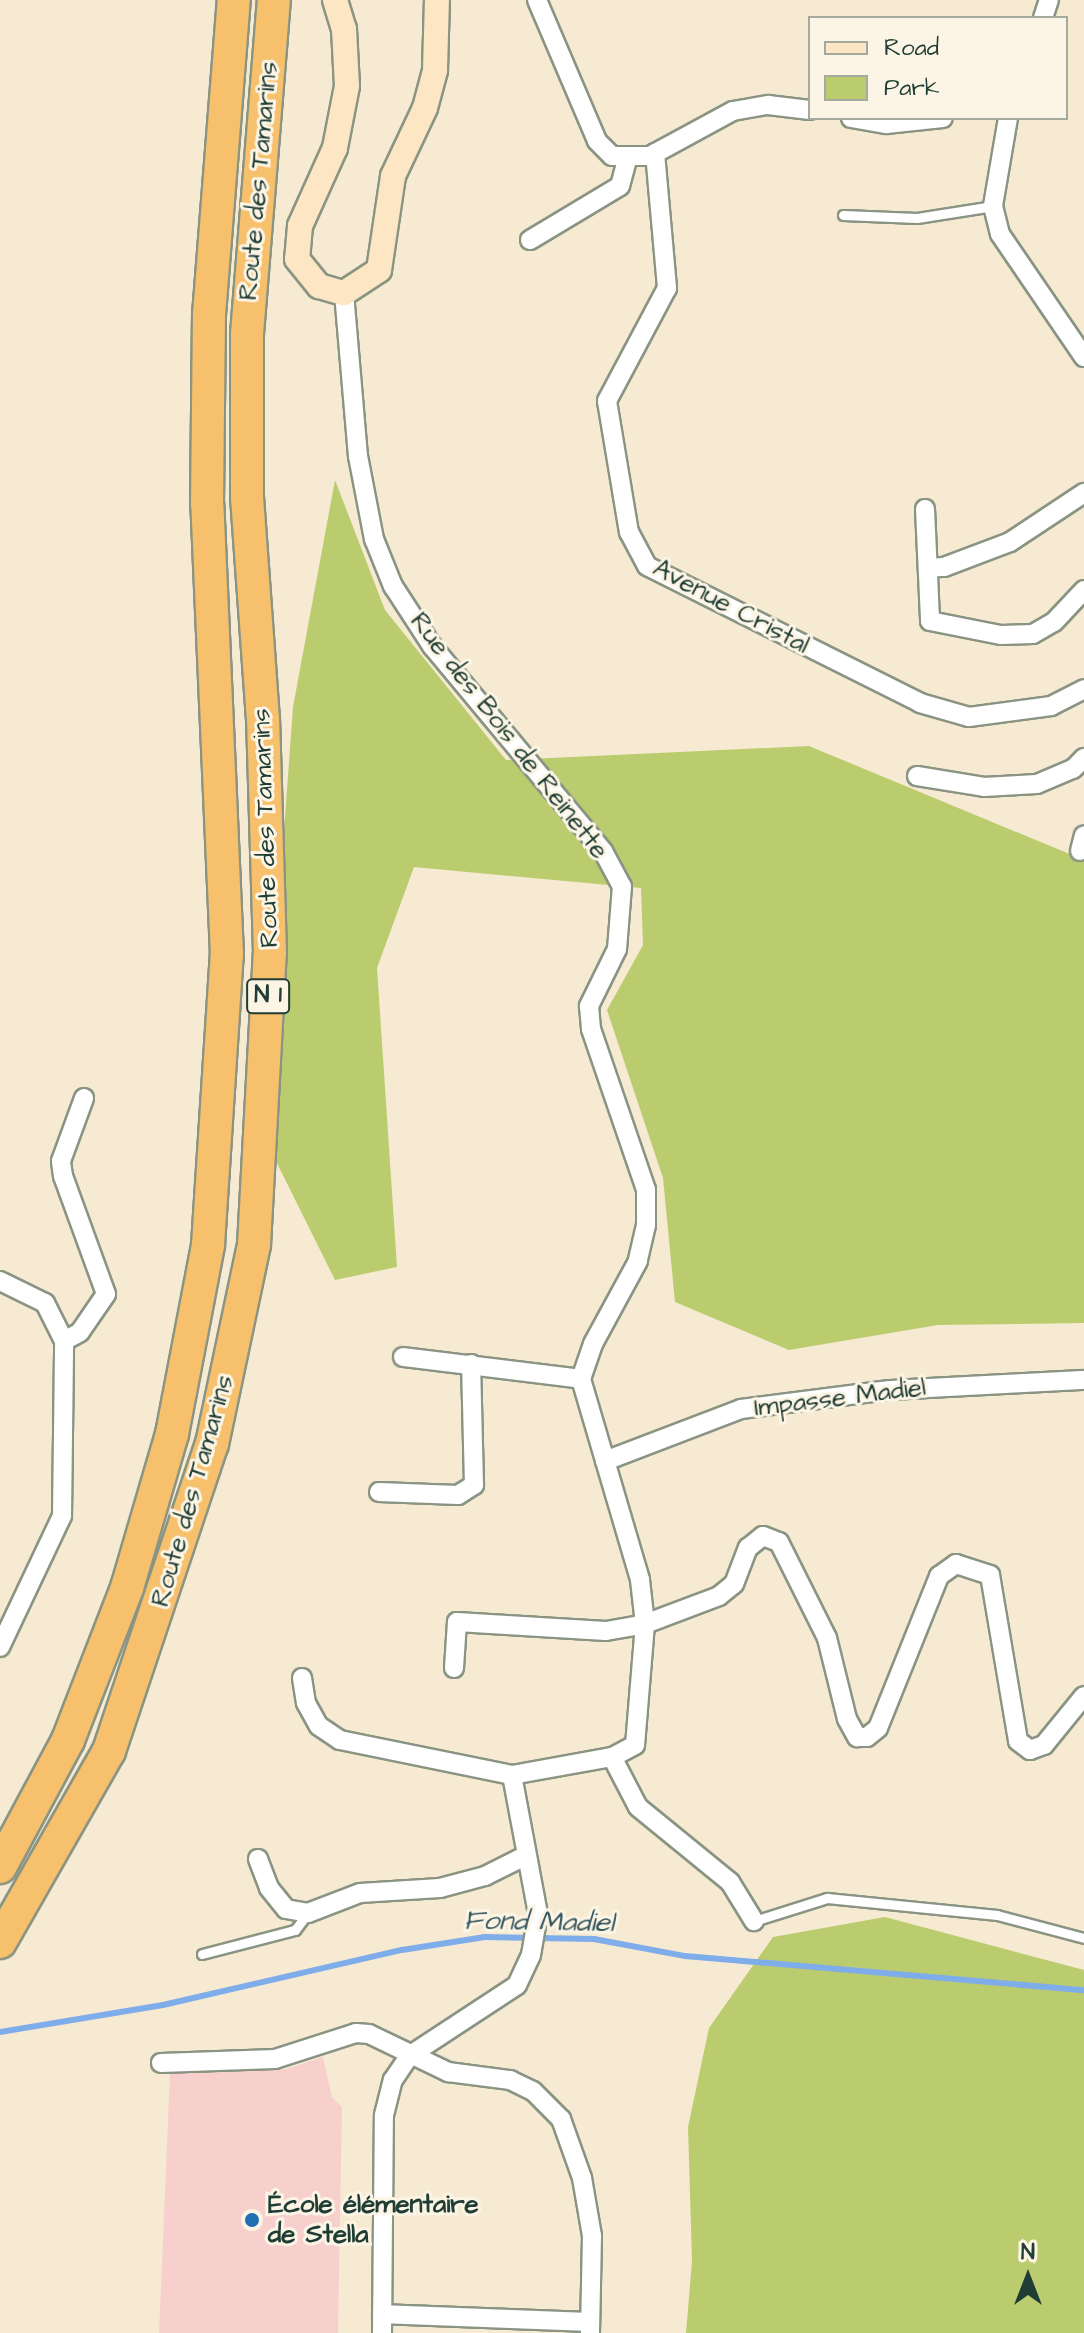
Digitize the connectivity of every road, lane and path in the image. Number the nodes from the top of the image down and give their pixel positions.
1 (234, 0) edge
2 (274, 0) edge
3 (335, 0) edge
4 (437, 0) edge
5 (537, 0) edge
6 (808, 110) edge
7 (863, 120) edge
8 (924, 120) edge
9 (1008, 120) edge
10 (655, 153) junction
11 (627, 159) junction
12 (993, 206) junction
13 (843, 215) dead end
14 (530, 240) dead end
15 (344, 293) junction
16 (1084, 355) edge
17 (1082, 499) edge
18 (925, 509) dead end
19 (928, 568) junction
20 (1084, 590) edge
21 (1082, 698) edge
22 (1084, 758) edge
23 (917, 776) dead end
24 (84, 1098) dead end
25 (0, 1281) edge
26 (64, 1341) junction
27 (403, 1357) dead end
28 (471, 1364) junction
29 (581, 1379) junction
30 (1084, 1380) edge
31 (605, 1461) junction
32 (379, 1492) dead end
33 (645, 1624) junction
34 (0, 1647) edge
35 (454, 1668) dead end
36 (302, 1678) dead end
37 (1084, 1696) edge
38 (612, 1757) junction
39 (512, 1775) junction
40 (525, 1856) junction
41 (258, 1859) dead end
42 (0, 1867) edge
43 (308, 1913) junction
44 (754, 1921) joint
45 (1084, 1938) edge
46 (0, 1942) edge
47 (202, 1954) dead end
48 (409, 2056) junction
49 (161, 2063) dead end
50 (382, 2324) edge
51 (588, 2327) edge

1 - 42 highway, Route des Tamarins / N 1
2 - 46 highway, Route des Tamarins / N 1
3 - 15 street
4 - 15 street
5 - 11 street
6 - 10 street
7 - 8 street
9 - 12 street
10 - 11 street
10 - 21 street, Avenue Cristal
11 - 14 street
12 - 13 lane
12 - 16 street
15 - 29 street, Rue des Bois de Reinette
17 - 19 street
18 - 19 street
19 - 20 street
22 - 23 street
24 - 26 street
25 - 26 street
26 - 34 street
27 - 28 street
28 - 29 street
28 - 32 street
29 - 31 street
30 - 31 street, Impasse Madiel
31 - 33 street
33 - 35 street
33 - 37 street
33 - 38 street
36 - 39 street
38 - 39 street
38 - 44 street
39 - 40 street
40 - 43 street
40 - 48 street
41 - 43 street
43 - 47 lane
44 - 45 lane
48 - 49 street
48 - 50 street
48 - 51 street
50 - 51 street

